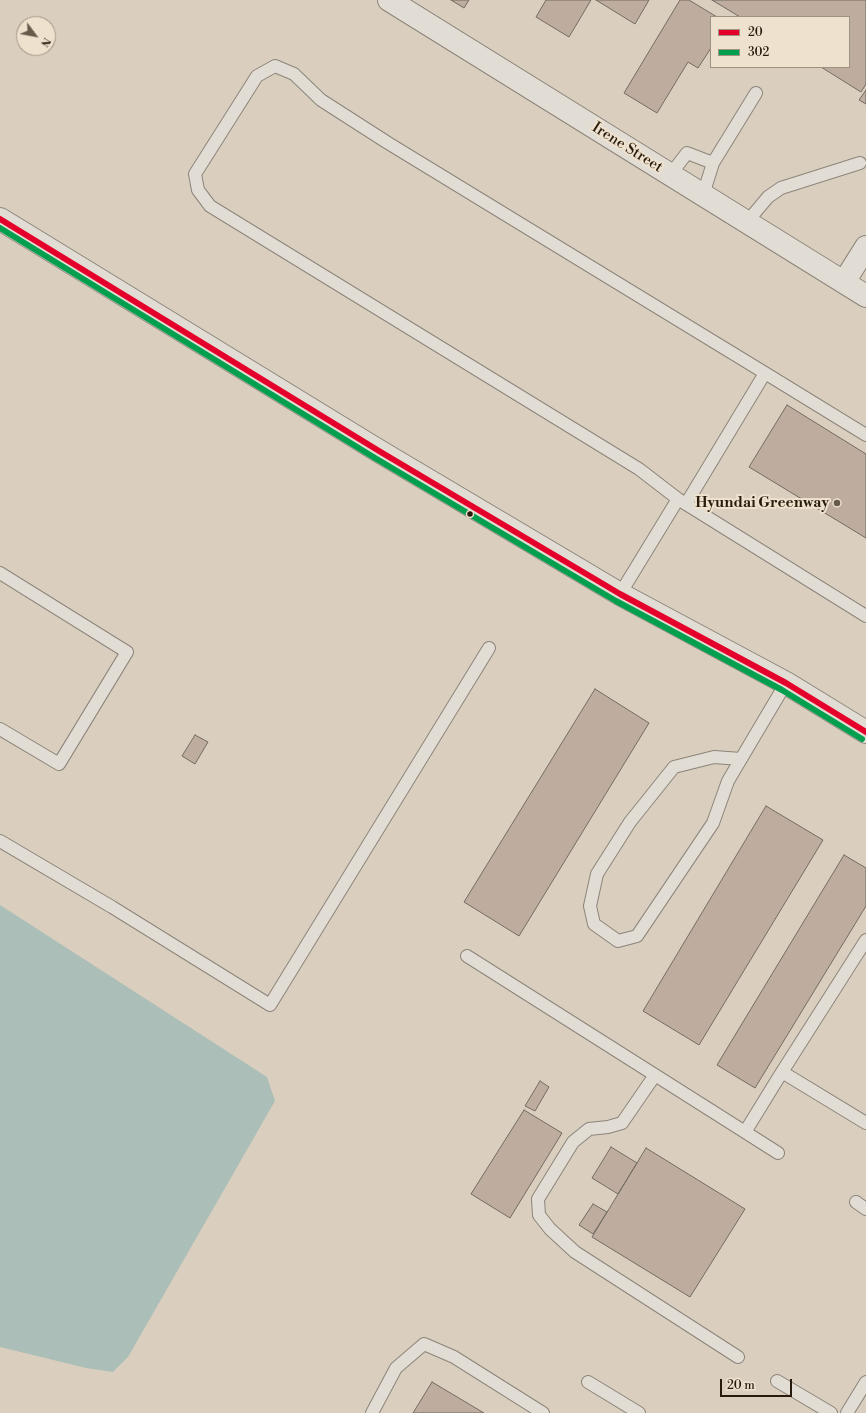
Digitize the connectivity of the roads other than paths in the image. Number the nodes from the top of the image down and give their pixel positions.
1 (389, 0) edge
2 (756, 93) dead end
3 (864, 161) edge
4 (713, 164) junction
5 (670, 175) junction
6 (703, 195) junction
7 (0, 219) edge
8 (746, 222) junction
9 (866, 246) edge
10 (844, 282) junction
11 (866, 296) edge
12 (765, 373) junction
13 (866, 435) edge
14 (682, 501) junction
15 (0, 573) edge
16 (620, 594) junction
17 (866, 616) edge
18 (489, 648) dead end
19 (786, 683) junction
20 (0, 729) edge
21 (866, 732) edge
22 (741, 759) junction
23 (0, 841) edge
24 (866, 940) edge
25 (467, 956) dead end
26 (782, 1072) junction
27 (654, 1075) junction
28 (866, 1123) edge
29 (746, 1132) junction
30 (778, 1152) dead end
31 (738, 1357) dead end
32 (777, 1381) dead end
33 (588, 1382) dead end
34 (866, 1382) edge
35 (372, 1413) edge
36 (543, 1413) edge
37 (639, 1413) edge
38 (831, 1413) edge
39 (847, 1413) edge

1 - 5 street, Irene Street
2 - 4 lane
3 - 8 lane
4 - 5 lane
4 - 6 lane
5 - 6 street, Irene Street
6 - 8 street, Irene Street
7 - 16 street
8 - 10 street, Irene Street
9 - 10 street
10 - 11 street, Irene Street
12 - 13 lane
12 - 14 lane
12 - 14 lane
14 - 16 lane
14 - 17 lane
15 - 20 lane
16 - 19 street
18 - 23 lane
19 - 21 street
19 - 22 lane
22 - 22 lane
24 - 26 lane
25 - 27 lane
26 - 28 lane
26 - 29 lane
27 - 29 lane
27 - 31 lane
29 - 30 lane
32 - 38 lane
33 - 37 lane
34 - 39 lane
35 - 36 lane

